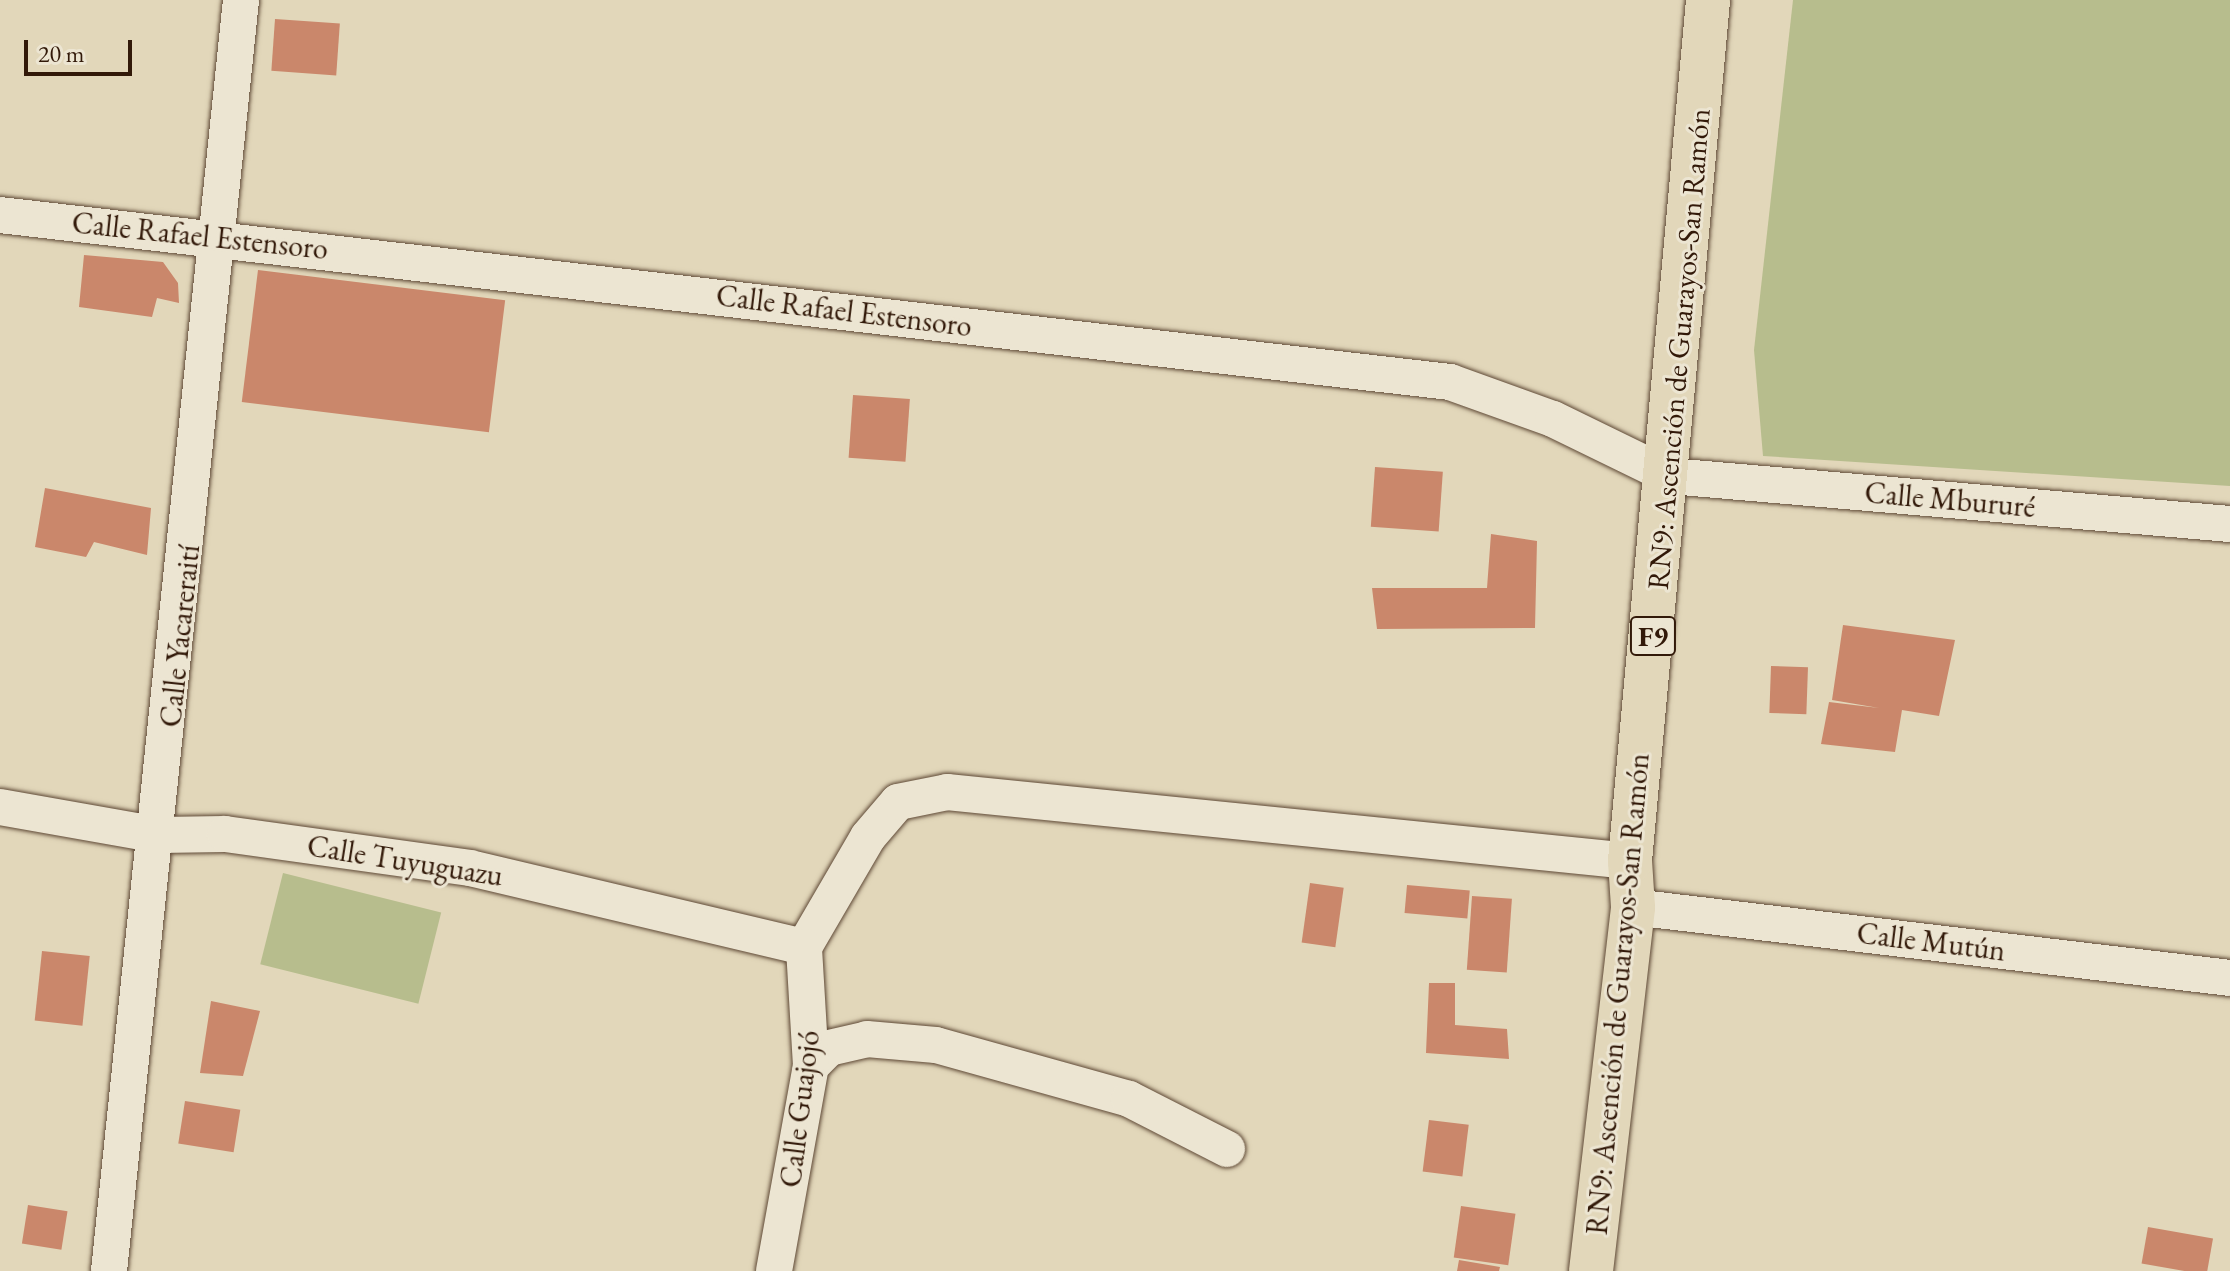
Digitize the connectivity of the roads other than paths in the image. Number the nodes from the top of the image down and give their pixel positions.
1 (241, 0) edge
2 (1708, 0) edge
3 (0, 215) edge
4 (221, 238) junction
5 (1670, 476) junction
6 (2230, 524) edge
7 (0, 807) edge
8 (159, 835) junction
9 (1630, 861) junction
10 (1633, 907) junction
11 (804, 947) junction
12 (2230, 978) edge
13 (811, 1066) junction
14 (1227, 1149) dead end
15 (109, 1271) edge
16 (774, 1271) edge
17 (1591, 1271) edge

1 - 4 street, Calle Yacareraití
2 - 5 highway, RN9: Ascención de Guarayos-San Ramón / F9
3 - 4 street, Calle Rafael Estensoro
4 - 5 street, Calle Rafael Estensoro
4 - 8 street, Calle Yacareraití
5 - 6 street, Calle Mbururé
5 - 9 highway, RN9: Ascención de Guarayos-San Ramón / F9
7 - 8 street, Calle Tuyuguazu
8 - 11 street, Calle Tuyuguazu
8 - 15 street, Calle Yacareraití
9 - 10 highway, RN9: Ascención de Guarayos-San Ramón / F9
9 - 11 street
10 - 12 street, Calle Mutún
10 - 17 highway, RN9: Ascención de Guarayos-San Ramón / F9
11 - 13 street, Calle Guajojó
13 - 14 street
13 - 16 street, Calle Guajojó

